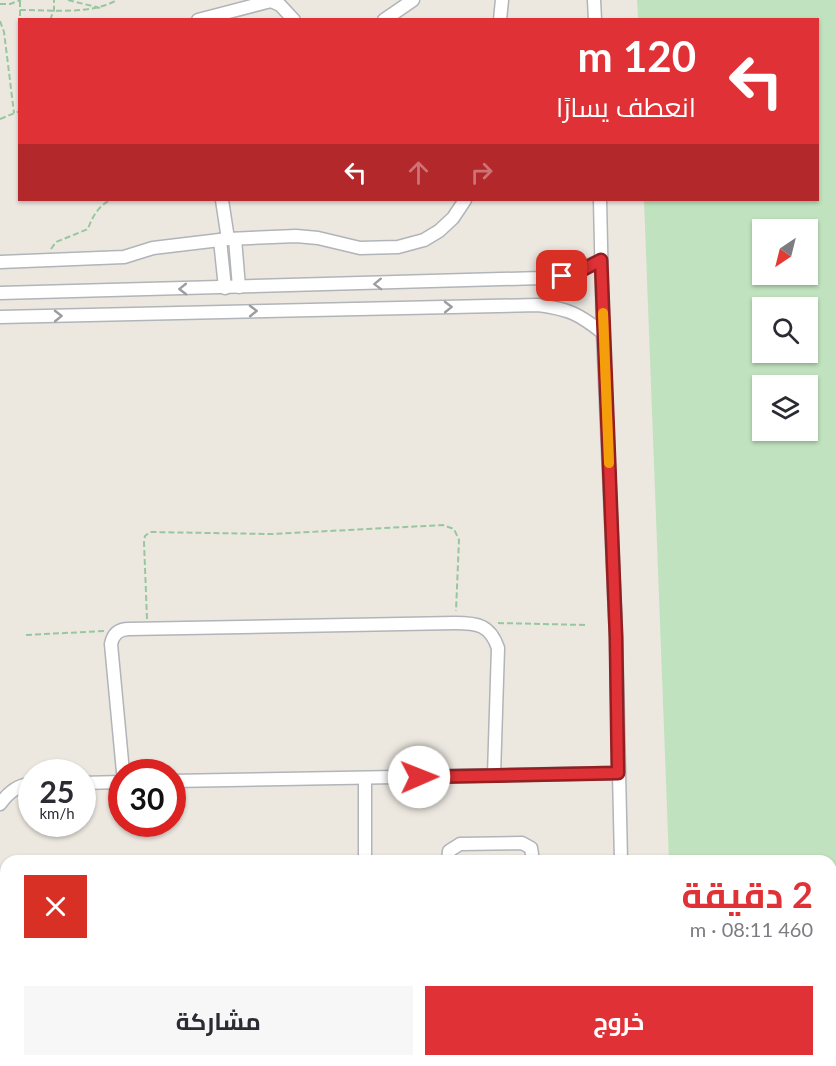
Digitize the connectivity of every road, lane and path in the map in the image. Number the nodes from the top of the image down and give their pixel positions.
1 (54, 0) edge
2 (68, 0) edge
3 (97, 0) edge
4 (117, 0) edge
5 (414, 0) edge
6 (502, 0) edge
7 (594, 0) edge
8 (20, 1) edge
9 (0, 4) edge
10 (94, 5) junction
11 (100, 8) junction
12 (20, 10) junction
13 (54, 10) junction
14 (20, 18) edge
15 (51, 18) edge
16 (205, 18) edge
17 (292, 18) edge
18 (387, 18) edge
19 (500, 18) edge
20 (595, 18) edge
21 (0, 21) edge
22 (18, 112) edge
23 (14, 113) junction
24 (0, 119) edge
25 (106, 201) edge
26 (222, 201) edge
27 (464, 201) edge
28 (600, 201) edge
29 (228, 239) junction
30 (55, 260) junction
31 (601, 260) junction
32 (0, 262) edge
33 (239, 287) junction
34 (225, 288) junction
35 (0, 294) edge
36 (0, 317) edge
37 (603, 333) junction
38 (456, 623) junction
39 (496, 623) dead end
40 (586, 625) dead end
41 (148, 628) junction
42 (119, 631) junction
43 (26, 634) dead end
44 (122, 759) edge
45 (618, 773) junction
46 (494, 775) junction
47 (365, 778) junction
48 (186, 781) edge
49 (18, 788) edge
50 (0, 804) edge
51 (365, 855) edge
52 (449, 855) edge
53 (532, 855) edge
54 (621, 855) edge

1 - 13 path
2 - 10 path
3 - 10 path
4 - 11 path
5 - 18 street
6 - 19 street
7 - 20 street
8 - 9 path
8 - 12 path
10 - 11 path
11 - 13 path
12 - 13 path
12 - 14 path
13 - 15 path
16 - 17 street
21 - 23 path
22 - 23 path
23 - 24 path
25 - 30 path
26 - 29 street
27 - 29 street
28 - 31 street
29 - 30 street
29 - 33 street
29 - 34 street
30 - 32 street
31 -> 33 street
31 - 37 street
33 - 34 street
34 -> 35 street
36 -> 37 street
37 - 45 street
38 - 41 street
38 - 41 path
38 - 46 street
39 - 40 path
41 - 42 street
42 - 43 path
42 - 44 street
45 - 46 street
45 - 54 street
46 - 47 street
47 - 48 street
47 - 51 street
49 - 50 street
52 - 53 street

